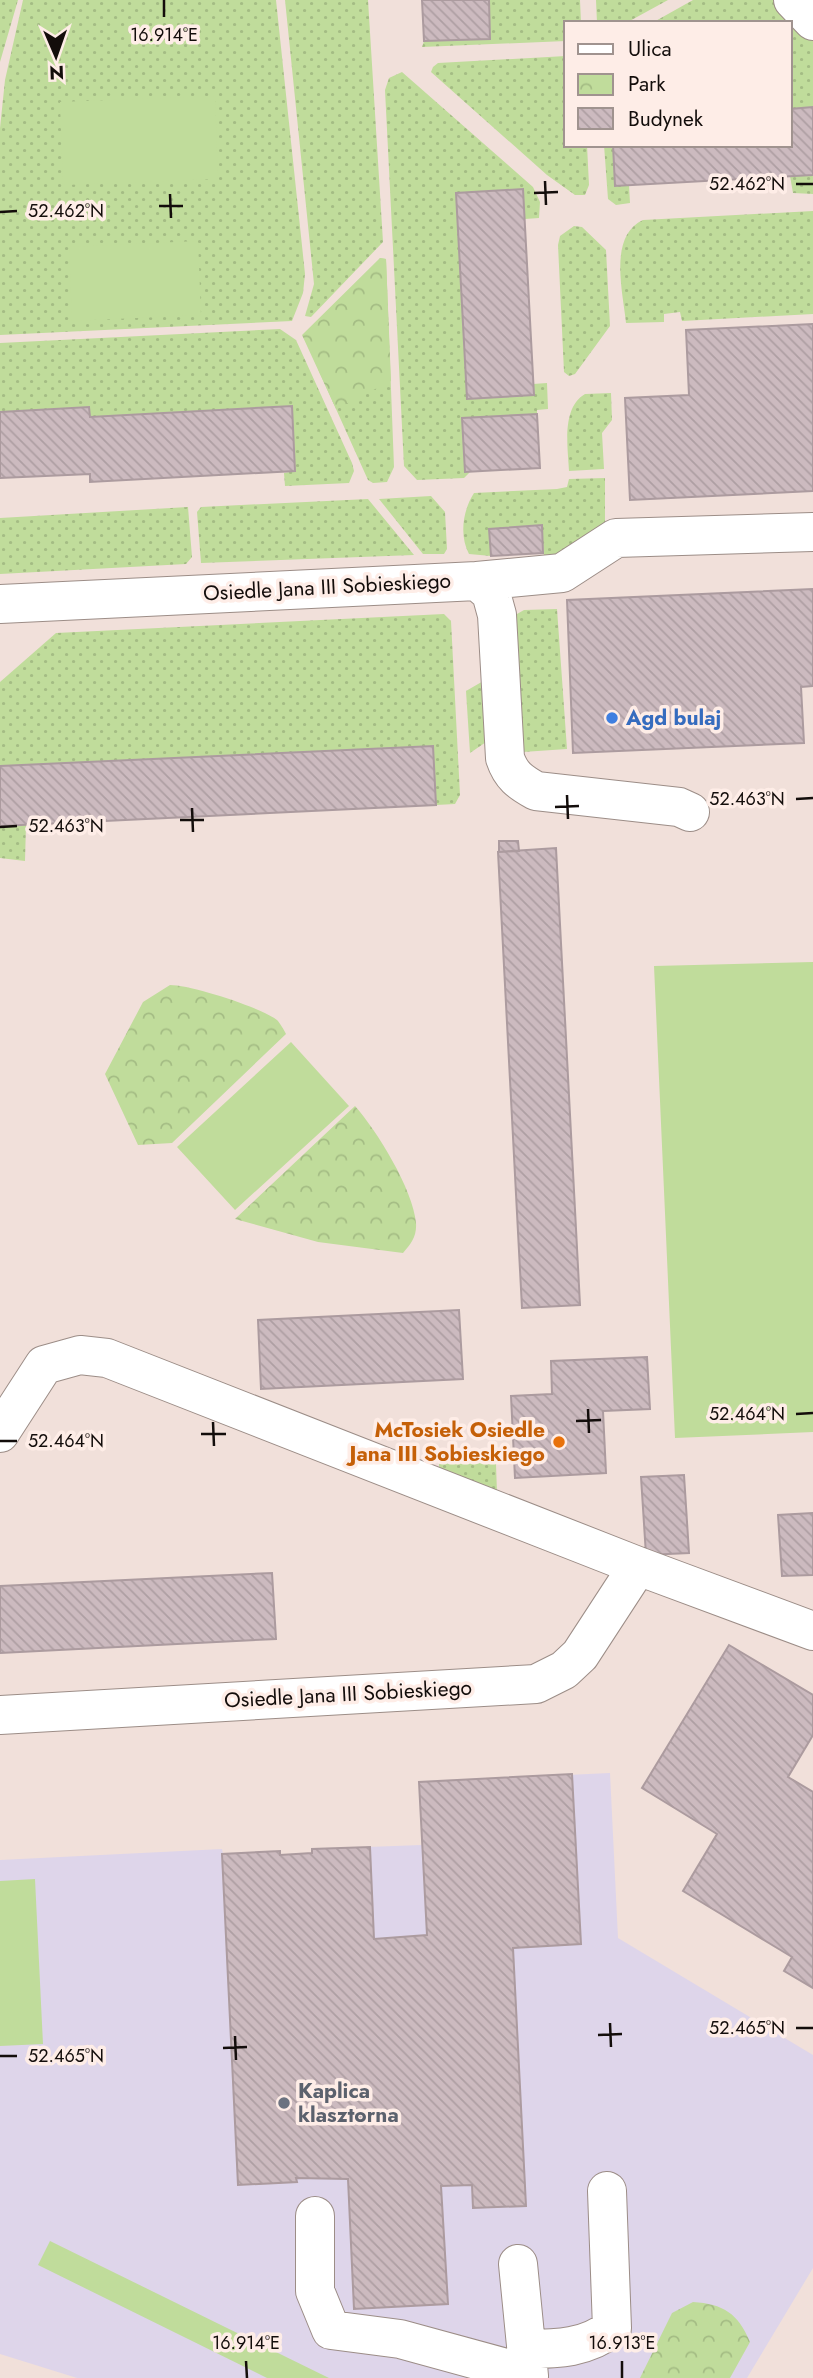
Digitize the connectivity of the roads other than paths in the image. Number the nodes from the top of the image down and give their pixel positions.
1 (793, 0) edge
2 (813, 21) edge
3 (813, 532) edge
4 (477, 581) junction
5 (0, 604) edge
6 (690, 812) dead end
7 (0, 1433) edge
8 (638, 1566) junction
9 (813, 1631) edge
10 (0, 1715) edge
11 (607, 2191) dead end
12 (315, 2216) dead end
13 (518, 2264) dead end
14 (528, 2367) edge

1 - 2 street
3 - 4 street
4 - 5 street, Osiedle Jana III Sobieskiego
4 - 6 street, Osiedle Jana III Sobieskiego
7 - 8 street
8 - 9 street
8 - 10 street, Osiedle Jana III Sobieskiego
11 - 14 street
12 - 14 street
13 - 14 street

